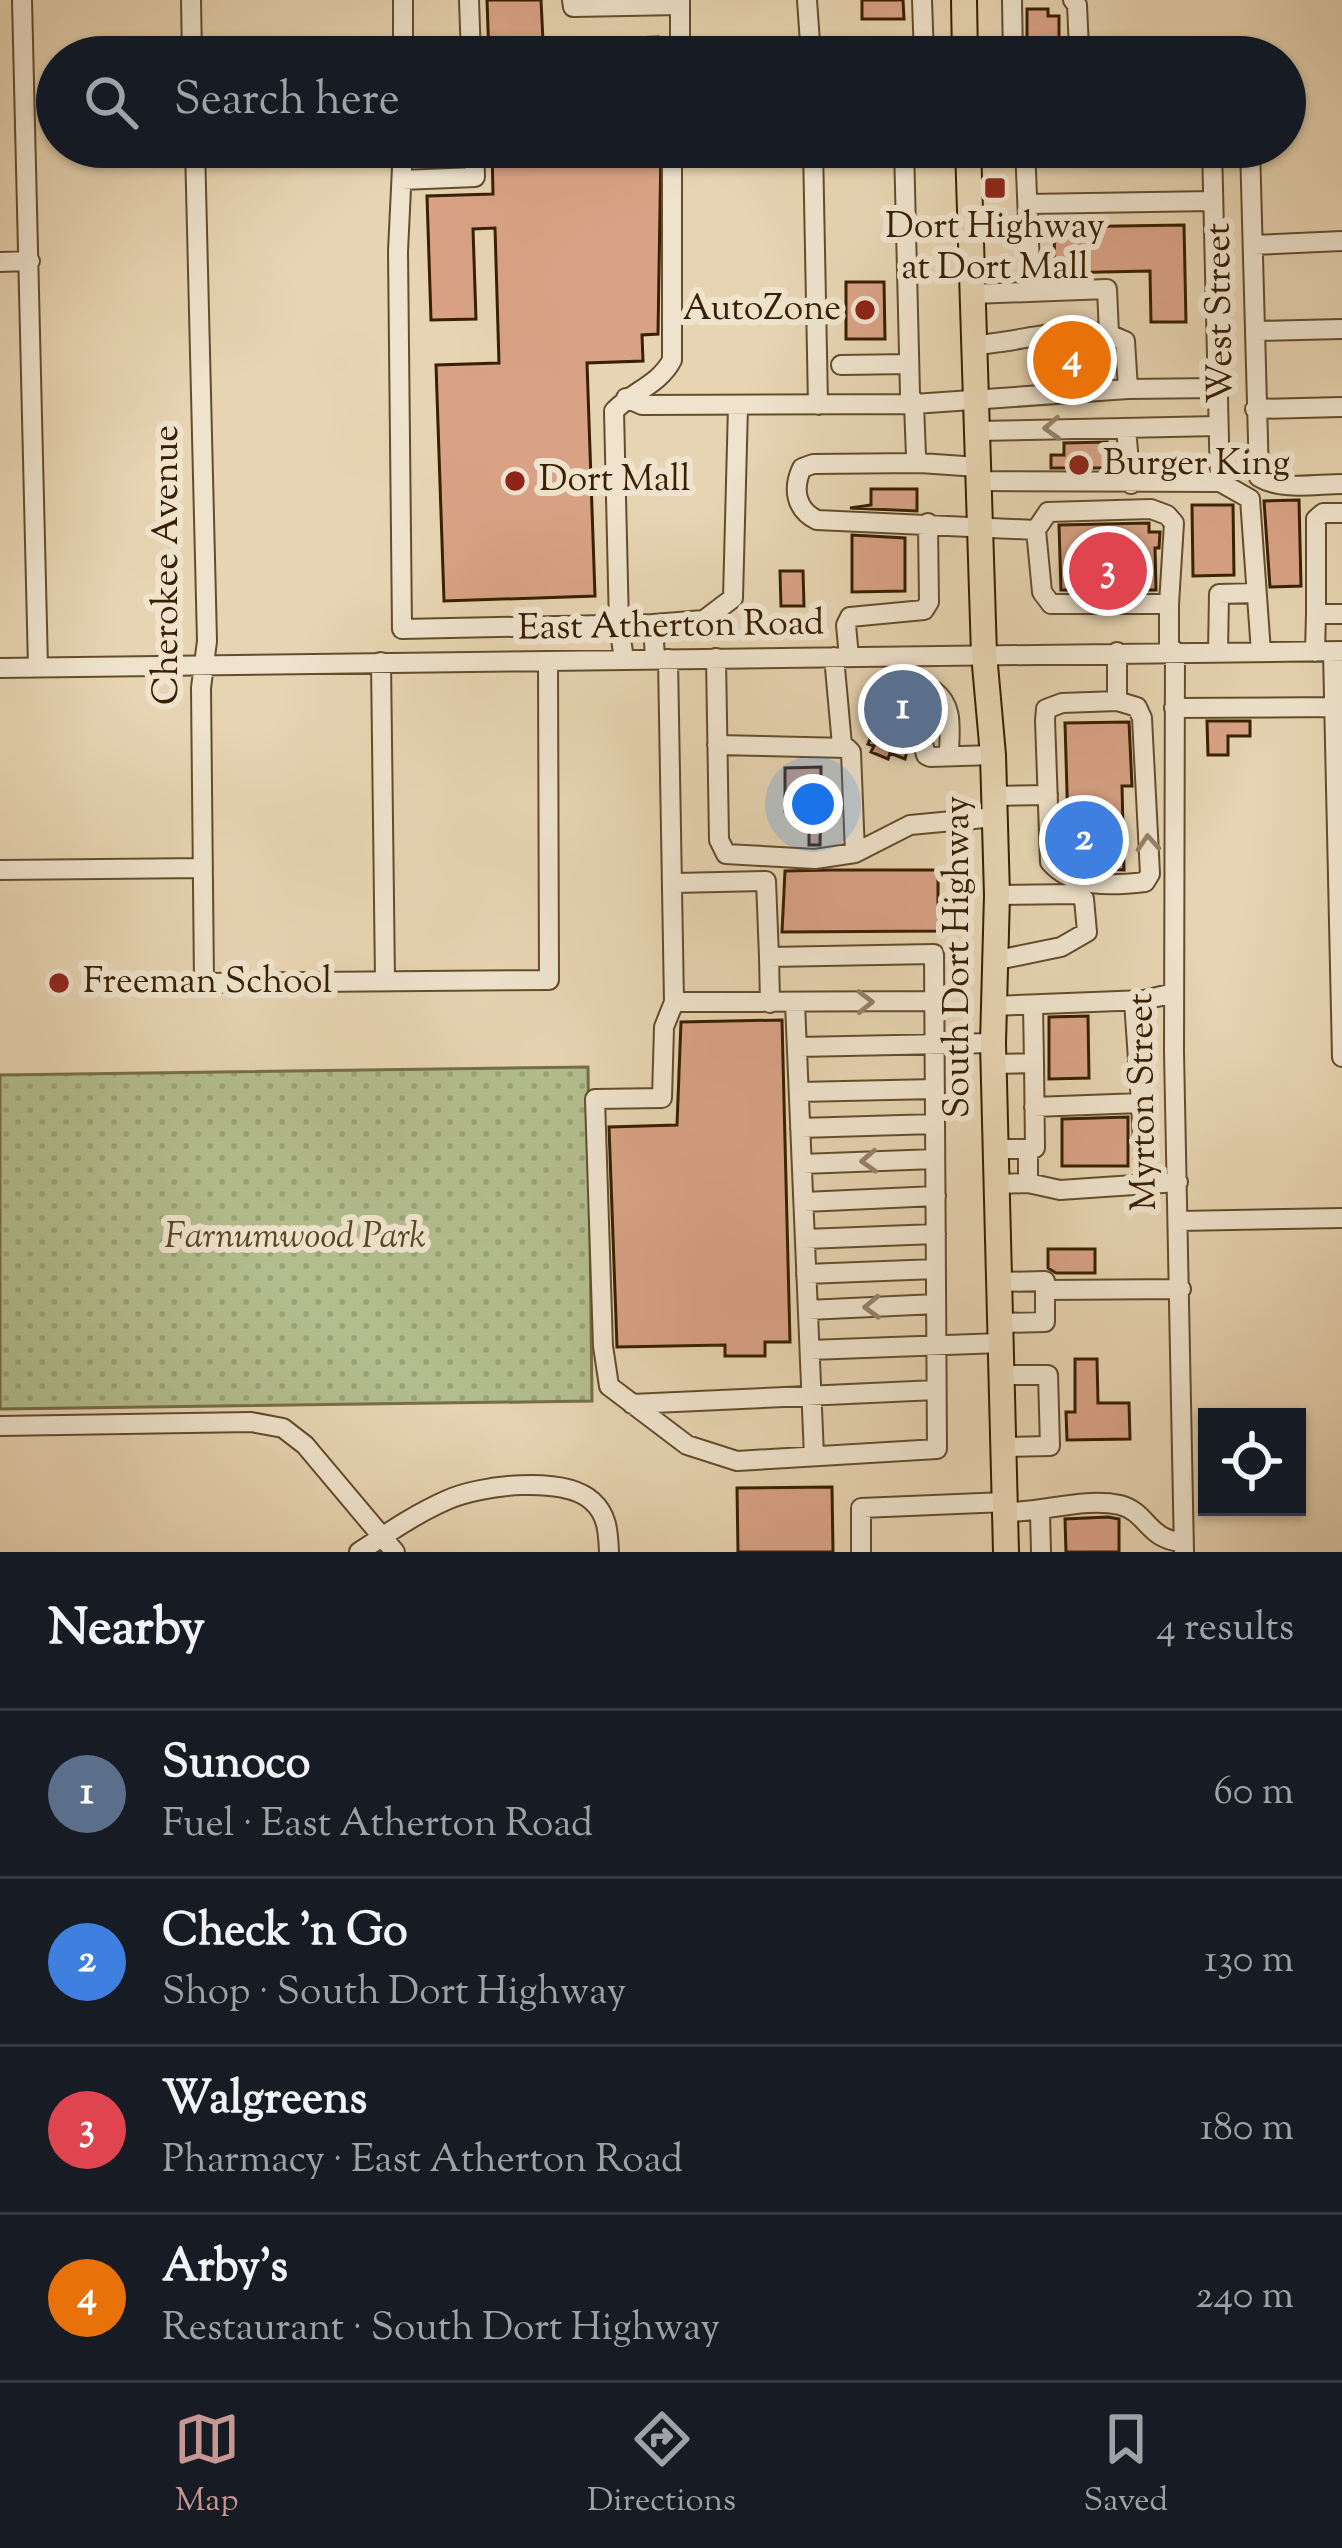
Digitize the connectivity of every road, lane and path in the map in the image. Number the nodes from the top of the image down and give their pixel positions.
1 (22, 0) edge
2 (191, 0) edge
3 (403, 0) edge
4 (469, 0) edge
5 (572, 0) edge
6 (807, 0) edge
7 (1012, 0) edge
8 (1073, 0) edge
9 (680, 2) edge
10 (192, 36) edge
11 (403, 36) edge
12 (470, 36) edge
13 (680, 36) edge
14 (810, 36) edge
15 (1013, 36) edge
16 (1076, 36) edge
17 (195, 168) edge
18 (402, 168) edge
19 (475, 168) edge
20 (672, 168) edge
21 (813, 168) edge
22 (904, 168) edge
23 (969, 168) edge
24 (1026, 168) edge
25 (1212, 168) edge
26 (1250, 168) edge
27 (402, 180) junction
28 (1212, 201) junction
29 (1028, 204) junction
30 (1342, 242) edge
31 (1252, 245) junction
32 (30, 261) junction
33 (0, 262) edge
34 (1031, 292) junction
35 (973, 293) junction
36 (1342, 328) edge
37 (1256, 331) junction
38 (1109, 333) junction
39 (974, 345) junction
40 (909, 364) junction
41 (842, 365) dead end
42 (1128, 388) junction
43 (1216, 388) junction
44 (626, 398) junction
45 (976, 403) junction
46 (914, 404) junction
47 (818, 405) junction
48 (738, 406) junction
49 (1342, 407) edge
50 (1255, 409) junction
51 (1217, 426) junction
52 (1126, 429) junction
53 (977, 430) junction
54 (920, 463) junction
55 (978, 474) junction
56 (1220, 482) junction
57 (1131, 484) junction
58 (1342, 484) edge
59 (1342, 512) edge
60 (928, 523) junction
61 (980, 524) junction
62 (1036, 530) junction
63 (1256, 593) junction
64 (1169, 604) junction
65 (1316, 614) junction
66 (1342, 614) edge
67 (653, 624) junction
68 (619, 626) junction
69 (402, 629) junction
70 (1172, 651) junction
71 (1117, 652) junction
72 (1218, 652) junction
73 (1261, 652) junction
74 (1330, 652) edge
75 (984, 654) junction
76 (881, 656) junction
77 (924, 656) junction
78 (841, 657) junction
79 (716, 658) junction
80 (624, 659) junction
81 (661, 659) junction
82 (382, 662) junction
83 (548, 662) junction
84 (404, 663) junction
85 (205, 666) junction
86 (38, 667) junction
87 (0, 668) edge
88 (925, 691) junction
89 (882, 692) junction
90 (1127, 704) junction
91 (949, 706) junction
92 (990, 706) junction
93 (1174, 708) junction
94 (1337, 719) edge
95 (717, 745) junction
96 (842, 745) junction
97 (993, 755) junction
98 (949, 756) junction
99 (1048, 795) junction
100 (994, 806) junction
101 (855, 853) junction
102 (203, 868) junction
103 (0, 870) edge
104 (675, 883) junction
105 (997, 895) junction
106 (769, 957) junction
107 (993, 962) junction
108 (386, 980) junction
109 (1174, 993) junction
110 (935, 1000) junction
111 (1134, 1000) junction
112 (674, 1003) junction
113 (770, 1003) junction
114 (795, 1003) junction
115 (993, 1006) junction
116 (1034, 1006) junction
117 (935, 1046) junction
118 (798, 1047) junction
119 (1174, 1052) junction
120 (994, 1054) junction
121 (1138, 1055) junction
122 (1342, 1057) edge
123 (1034, 1063) junction
124 (935, 1089) junction
125 (799, 1092) junction
126 (1141, 1103) junction
127 (1034, 1107) junction
128 (935, 1124) junction
129 (800, 1128) junction
130 (997, 1149) junction
131 (1028, 1149) junction
132 (935, 1159) junction
133 (802, 1164) junction
134 (1178, 1182) junction
135 (1028, 1183) junction
136 (998, 1184) junction
137 (1145, 1184) junction
138 (935, 1196) junction
139 (804, 1202) junction
140 (1342, 1218) edge
141 (1179, 1221) junction
142 (936, 1234) junction
143 (805, 1238) junction
144 (936, 1269) junction
145 (806, 1274) junction
146 (1000, 1282) junction
147 (1181, 1288) junction
148 (1045, 1290) junction
149 (936, 1304) junction
150 (808, 1310) junction
151 (1001, 1333) junction
152 (936, 1346) junction
153 (810, 1350) junction
154 (1001, 1375) junction
155 (936, 1390) junction
156 (812, 1393) junction
157 (632, 1404) junction
158 (0, 1426) edge
159 (1004, 1447) junction
160 (814, 1456) junction
161 (1005, 1507) junction
162 (1040, 1513) junction
163 (382, 1536) junction
164 (609, 1545) edge
165 (1184, 1547) edge
166 (359, 1552) edge
167 (395, 1552) edge
168 (861, 1552) edge
169 (1006, 1552) edge
170 (1041, 1552) edge

1 - 32 street
2 - 10 street
3 - 11 street
4 - 12 street
5 - 9 street
6 - 14 street
7 - 15 street
8 - 16 street
9 - 13 street
17 - 85 street, Cherokee Avenue
18 - 27 street
19 - 27 street
20 - 44 street
21 - 47 street
22 - 40 street
23 - 35 main road, South Dort Highway
24 - 29 street
25 - 28 street
26 - 31 street, West Street
27 - 69 street
28 - 29 street
28 - 43 street
29 - 34 street
30 - 31 street
31 - 37 street, West Street
32 - 33 street
32 - 86 street
34 - 35 street
34 - 38 street
35 - 39 main road, South Dort Highway
36 - 37 street
37 - 50 street, West Street
38 - 39 street
38 - 42 street
39 - 45 main road, South Dort Highway
40 - 41 street
40 - 46 street
42 - 43 street
42 - 45 street
43 - 51 street
44 - 48 street
44 - 68 street
45 - 46 street
45 - 53 main road, South Dort Highway
46 - 47 street
46 - 54 street
47 - 48 street
48 - 67 street
49 - 50 street
50 - 58 street, West Street
51 - 52 street
51 - 56 street
52 -> 53 street
52 - 57 street
53 - 55 main road, South Dort Highway
54 - 55 street
54 - 60 street
55 - 57 street
55 - 61 main road, South Dort Highway
56 - 57 street
56 - 63 street
59 - 65 street
60 - 61 street
60 - 78 street
61 - 62 street
61 - 75 main road, South Dort Highway
62 - 64 street
62 - 64 street, Myrton Street
63 - 72 street
63 - 73 street
64 - 70 street, Myrton Street
65 - 66 street
65 - 74 street
67 - 68 street
67 - 81 street
68 - 69 street
68 - 80 street
69 - 84 street
70 - 71 street, East Atherton Road
70 - 72 street, East Atherton Road
70 - 93 street, Myrton Street
71 - 75 street, East Atherton Road
71 - 90 street
72 - 73 street, East Atherton Road
73 - 74 street, East Atherton Road
74 - 94 street
75 - 77 street, East Atherton Road
75 - 92 main road, South Dort Highway
76 - 77 street, East Atherton Road
76 - 78 street, East Atherton Road
76 - 89 street
77 - 88 street
78 - 79 street, East Atherton Road
78 - 96 street
79 - 81 street, East Atherton Road
79 - 95 street
80 - 81 street, East Atherton Road
80 - 83 street, East Atherton Road
81 - 104 street
82 - 84 street, East Atherton Road
82 - 85 street, East Atherton Road
82 - 108 street
83 - 84 street, East Atherton Road
83 - 108 street
85 - 86 street, East Atherton Road
85 - 102 street, Cherokee Avenue
86 - 87 street, East Atherton Road
88 - 89 street
88 - 91 street
89 - 98 street
90 - 99 street
99 -> 90 street
91 - 92 street
91 - 98 street
92 - 97 main road, South Dort Highway
93 - 94 street
93 - 109 street, Myrton Street
94 - 122 street
95 - 96 street
95 - 101 street
96 - 101 street
97 - 98 street
97 - 100 main road, South Dort Highway
99 - 100 street
100 - 101 street
100 - 105 main road, South Dort Highway
102 - 103 street
102 - 108 street, Cherokee Avenue
104 - 106 street
104 - 112 street
105 - 107 main road, South Dort Highway
105 - 107 street
106 - 110 street
106 - 113 street
107 - 115 main road, South Dort Highway
109 - 111 street
109 - 119 street, Myrton Street
114 -> 110 street
110 - 117 street
111 - 116 street
111 - 121 street
112 - 113 street
112 - 157 street
113 - 114 street
114 - 118 street
115 - 116 street
115 - 120 main road, South Dort Highway
116 - 123 street
117 - 118 street
117 - 120 street
117 - 124 street
118 - 125 street
119 - 121 street
119 - 134 street, Myrton Street
120 - 123 street
120 - 130 main road, South Dort Highway
121 - 126 street
123 - 127 street
124 - 125 street
124 - 128 street
125 - 129 street
126 - 127 street
126 - 137 street
127 - 131 street
128 - 129 street
128 - 132 street
129 - 133 street
130 - 131 street
130 - 136 main road, South Dort Highway
131 - 135 street
132 -> 133 street
132 - 138 street
133 - 139 street
134 - 137 street
134 - 141 street, Myrton Street
135 - 136 street
135 - 137 street
136 - 146 main road, South Dort Highway
138 - 139 street
138 - 142 street
139 - 143 street
140 - 141 street
141 - 147 street, Myrton Street
142 - 143 street
142 - 144 street
143 - 145 street
144 - 145 street
144 - 149 street
145 - 150 street
146 - 148 street
146 - 151 main road, South Dort Highway
147 - 148 street
147 - 165 street, Myrton Street
148 - 151 street
149 -> 150 street
149 - 152 street
150 - 153 street
151 - 152 street
151 - 154 main road, South Dort Highway
152 - 153 street
152 - 155 street
153 - 156 street
154 - 159 main road, South Dort Highway
154 - 159 street
155 - 156 street
155 - 160 street
156 - 157 street
156 - 160 street
157 - 160 street
158 - 163 street
159 - 161 main road, South Dort Highway
161 - 162 street
161 - 168 street
161 - 169 main road, South Dort Highway
162 - 165 street
162 - 170 street
163 - 164 street
163 - 166 street
163 - 167 street

